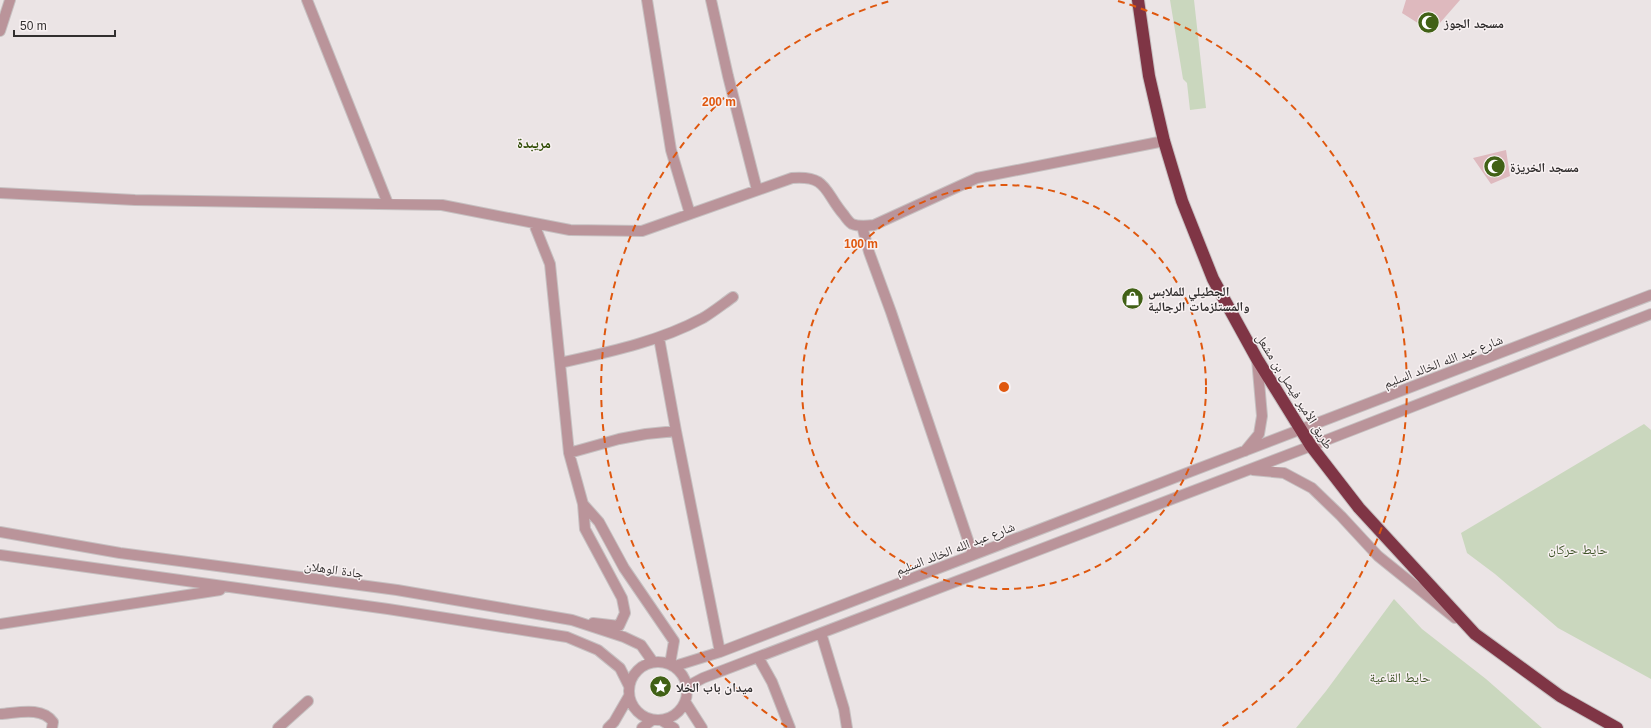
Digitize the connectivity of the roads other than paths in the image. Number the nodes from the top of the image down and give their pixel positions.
1 (10, 0) edge
2 (307, 0) edge
3 (647, 0) edge
4 (711, 0) edge
5 (1138, 0) edge
6 (0, 31) edge
7 (1164, 141) junction
8 (758, 190) junction
9 (0, 194) edge
10 (388, 204) junction
11 (690, 214) junction
12 (534, 224) junction
13 (862, 226) junction
14 (1651, 295) edge
15 (733, 297) dead end
16 (1651, 314) edge
17 (659, 338) junction
18 (1257, 358) junction
19 (560, 363) junction
20 (1379, 400) junction
21 (1382, 419) junction
22 (1300, 430) junction
23 (676, 431) junction
24 (1311, 446) junction
25 (1245, 451) junction
26 (569, 453) junction
27 (1249, 469) junction
28 (583, 504) junction
29 (0, 532) edge
30 (973, 555) junction
31 (0, 556) edge
32 (232, 588) junction
33 (572, 620) junction
34 (0, 624) edge
35 (821, 633) junction
36 (1475, 634) junction
37 (720, 652) junction
38 (758, 657) junction
39 (653, 662) junction
40 (672, 665) junction
41 (688, 686) junction
42 (629, 691) junction
43 (308, 701) dead end
44 (686, 703) junction
45 (0, 714) edge
46 (656, 720) junction
47 (52, 728) edge
48 (278, 728) edge
49 (608, 728) edge
50 (642, 728) edge
51 (674, 728) edge
52 (702, 728) edge
53 (790, 728) edge
54 (847, 728) edge
55 (1617, 728) edge

1 - 6 street
2 - 10 street
3 - 11 street
4 - 8 street
5 - 7 highway, طريق الأمير فيصل بن مشعل
7 - 13 street
7 - 18 highway, طريق الأمير فيصل بن مشعل
8 - 11 street
8 - 13 street
9 - 10 street
10 - 12 street
11 - 12 street
12 - 19 street
13 - 30 street
14 - 20 street, شارع عبد الله الخالد السليم
15 - 17 street
16 - 21 street
17 - 19 street
17 - 23 street
18 - 22 highway, طريق الأمير فيصل بن مشعل
18 - 25 street, شارع عبد الله الخالد السليم
19 - 26 street
20 - 21 street
20 - 22 street, شارع عبد الله الخالد السليم
21 - 24 street
22 - 24 highway, طريق الأمير فيصل بن مشعل
22 - 25 street, شارع عبد الله الخالد السليم
23 - 26 street
23 - 37 street
24 - 27 street
24 - 36 highway, طريق الأمير فيصل بن مشعل
25 - 30 street, شارع عبد الله الخالد السليم
26 - 28 street
27 - 35 street
27 - 36 street
28 - 33 street
28 - 40 street
29 - 33 street, جادة الوهلان
30 - 37 street, شارع عبد الله الخالد السليم
31 - 32 street
32 - 34 street
32 - 42 street
33 - 39 street, جادة الوهلان
35 - 38 street
35 - 54 street
36 - 55 highway, طريق الأمير فيصل بن مشعل
37 - 40 street, شارع عبد الله الخالد السليم
38 - 41 street
38 - 53 street
39 - 40 street
39 - 42 street
40 - 41 street
41 - 44 street
42 - 46 street
42 - 49 street
43 - 48 street
44 - 46 street
44 - 52 street
45 - 47 street
46 - 50 street
46 - 51 street

